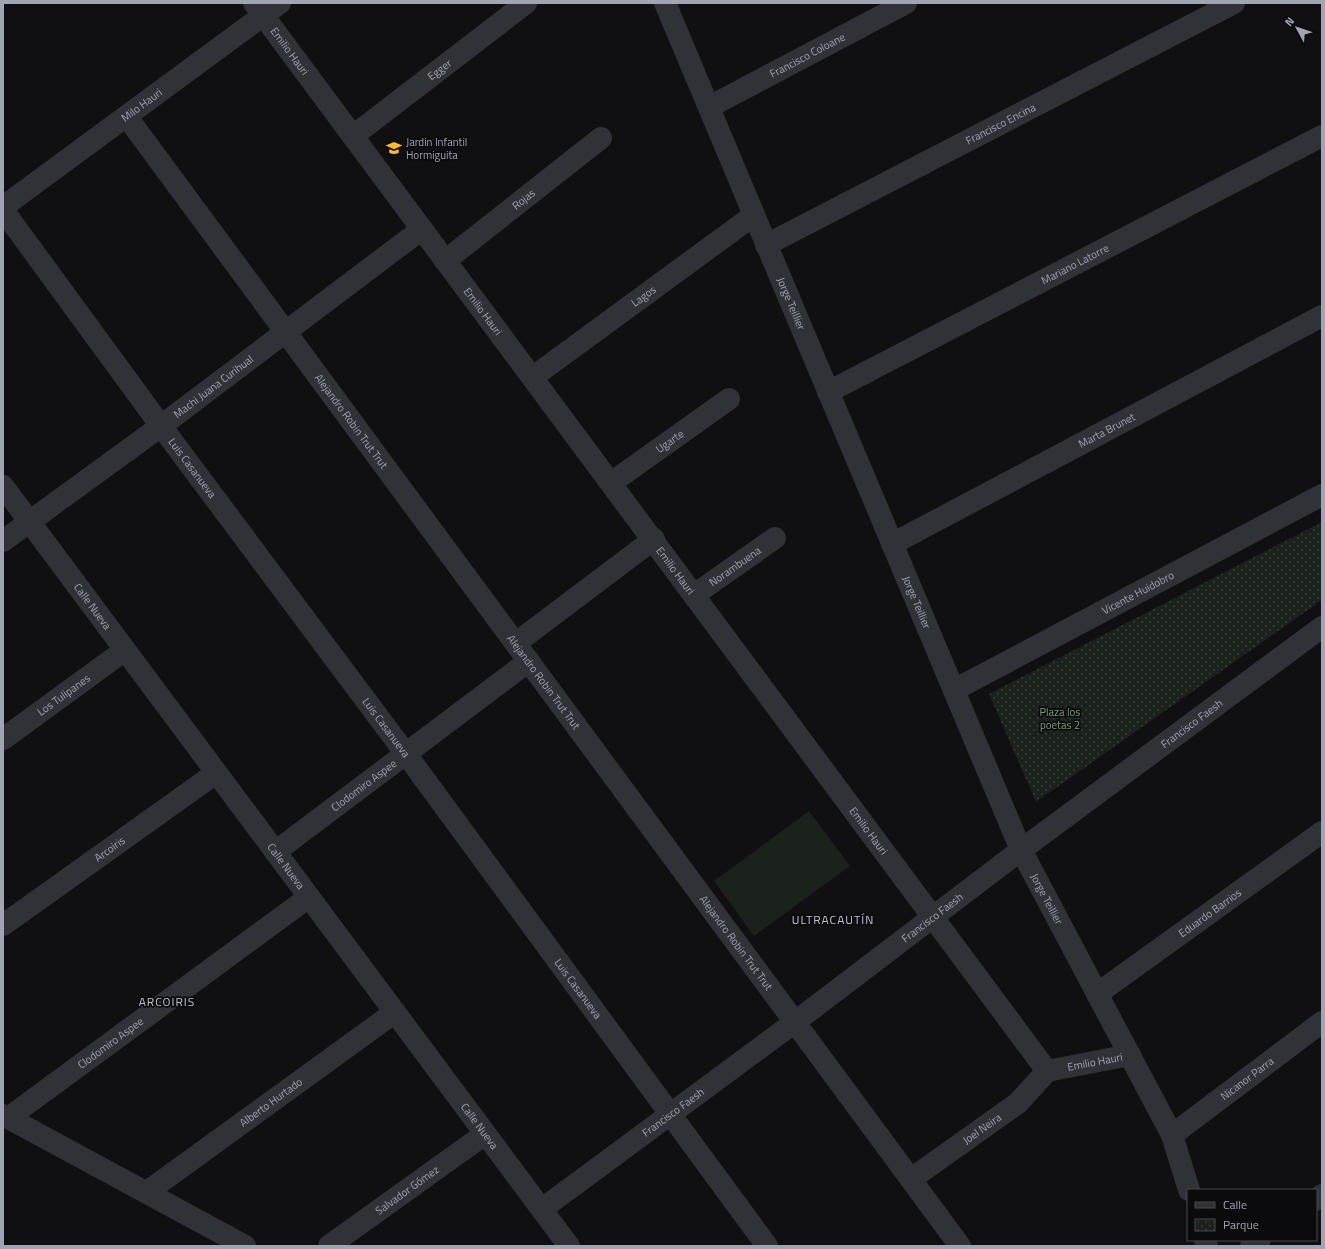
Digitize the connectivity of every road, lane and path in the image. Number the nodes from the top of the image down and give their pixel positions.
1 (526, 3) edge
2 (665, 3) edge
3 (906, 3) edge
4 (1234, 3) edge
5 (266, 7) edge
6 (708, 107) junction
7 (127, 117) junction
8 (353, 136) junction
9 (1322, 136) edge
10 (601, 138) dead end
11 (3, 209) edge
12 (754, 215) junction
13 (422, 229) junction
14 (766, 245) junction
15 (445, 260) junction
16 (1322, 316) edge
17 (286, 333) junction
18 (533, 377) junction
19 (828, 392) junction
20 (729, 399) dead end
21 (161, 426) junction
22 (611, 483) junction
23 (3, 486) edge
24 (1322, 495) edge
25 (30, 521) junction
26 (775, 538) dead end
27 (654, 540) junction
28 (3, 541) edge
29 (892, 544) junction
30 (694, 595) junction
31 (1322, 627) edge
32 (516, 643) junction
33 (125, 650) junction
34 (529, 662) junction
35 (954, 690) junction
36 (3, 739) edge
37 (406, 754) junction
38 (216, 773) junction
39 (1322, 832) edge
40 (1021, 850) junction
41 (275, 852) junction
42 (309, 897) junction
43 (933, 917) junction
44 (3, 925) edge
45 (1097, 994) junction
46 (395, 1012) junction
47 (795, 1022) junction
48 (1322, 1022) edge
49 (1130, 1055) junction
50 (1047, 1071) junction
51 (670, 1114) junction
52 (6, 1116) edge
53 (485, 1134) junction
54 (1172, 1135) junction
55 (911, 1179) junction
56 (1189, 1189) edge
57 (147, 1192) junction
58 (542, 1209) junction
59 (245, 1246) edge
60 (329, 1246) edge
61 (569, 1246) edge
62 (767, 1246) edge
63 (960, 1246) edge

1 - 8 street, Egger
2 - 6 street, Jorge Teillier
3 - 6 street, Francisco Coloane
4 - 14 street, Francisco Encina
5 - 7 street, Milo Hauri
5 - 8 street, Emilio Hauri
6 - 12 street, Jorge Teillier
7 - 11 street, Milo Hauri
7 - 17 street, Alejandro Robin Trut Trut
8 - 13 street, Emilio Hauri
9 - 19 street, Mariano Latorre
10 - 15 street, Rojas
11 - 21 street, Luis Casanueva
12 - 14 street, Jorge Teillier
12 - 18 street, Lagos
13 - 15 street, Emilio Hauri
13 - 17 street, Machi Juana Curihual
14 - 19 street, Jorge Teillier
15 - 18 street, Emilio Hauri
16 - 29 street, Marta Brunet
17 - 21 street, Machi Juana Curihual
17 - 32 street, Alejandro Robin Trut Trut
18 - 22 street, Emilio Hauri
19 - 29 street, Jorge Teillier
20 - 22 street, Ugarte
21 - 25 street, Machi Juana Curihual
21 - 37 street, Luis Casanueva
22 - 27 street, Emilio Hauri
23 - 25 street, Calle Nueva
24 - 35 street, Vicente Huidobro
25 - 28 street, Machi Juana Curihual
25 - 33 street, Calle Nueva
26 - 30 street, Norambuena
27 - 30 street, Emilio Hauri
27 - 32 street
29 - 35 street, Jorge Teillier
30 - 43 street, Emilio Hauri
31 - 40 street, Francisco Faesh
32 - 34 street, Alejandro Robin Trut Trut
33 - 36 street, Los Tulipanes
33 - 38 street, Calle Nueva
34 - 37 street, Clodomiro Aspee
34 - 47 street, Alejandro Robin Trut Trut
35 - 40 street, Jorge Teillier
37 - 41 street, Clodomiro Aspee
37 - 51 street, Luis Casanueva
38 - 41 street, Calle Nueva
38 - 44 street, Arcoiris
39 - 45 street, Eduardo Barrios
40 - 43 street, Francisco Faesh
40 - 45 street, Jorge Teillier
41 - 42 street, Calle Nueva
42 - 46 street, Calle Nueva
42 - 52 street, Clodomiro Aspee
43 - 47 street, Francisco Faesh
43 - 50 street, Emilio Hauri
45 - 49 street, Jorge Teillier
46 - 53 street, Calle Nueva
46 - 57 street, Alberto Hurtado
47 - 51 street, Francisco Faesh
47 - 55 street, Alejandro Robin Trut Trut
48 - 54 street, Nicanor Parra
49 - 50 street, Emilio Hauri
49 - 54 street, Jorge Teillier
50 - 55 street, Joel Neira
51 - 58 street, Francisco Faesh
51 - 62 street, Luis Casanueva
52 - 57 street
53 - 58 street, Calle Nueva
53 - 60 street, Salvador Gómez
54 - 56 street, Jorge Teillier
55 - 63 street, Alejandro Robin Trut Trut
57 - 59 street
58 - 61 street, Calle Nueva

